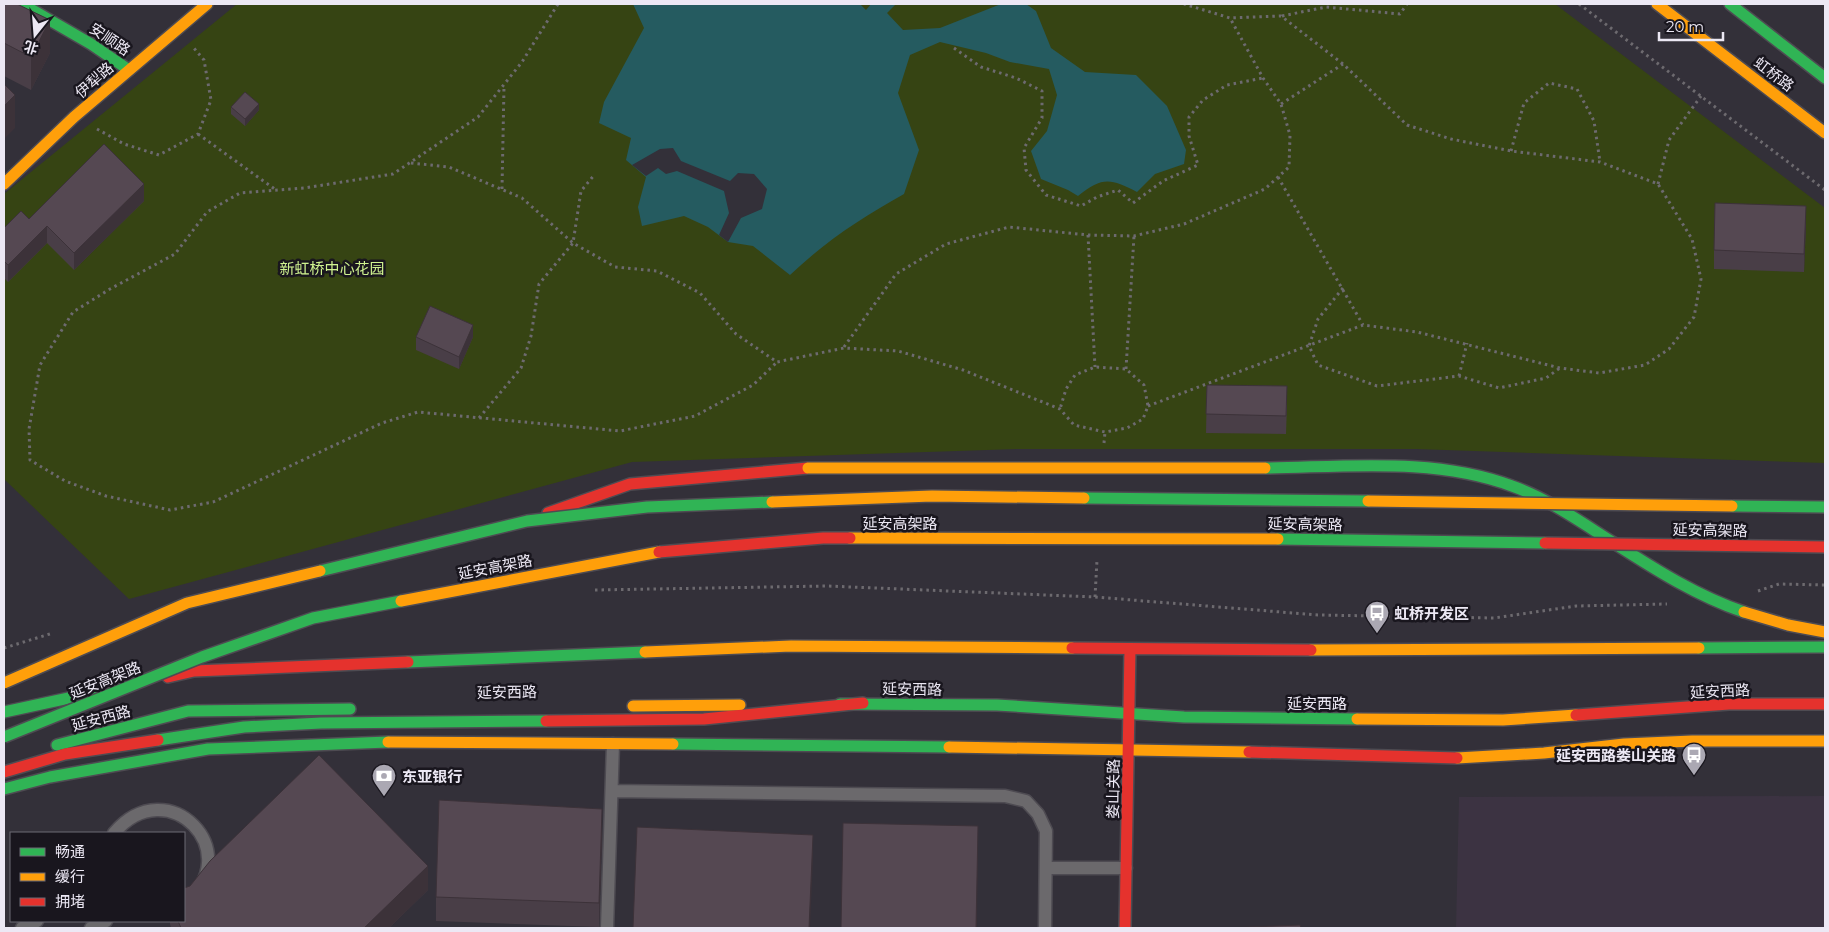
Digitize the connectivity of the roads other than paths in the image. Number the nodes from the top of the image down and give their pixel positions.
1 (22, 4) edge
2 (208, 4) edge
3 (1657, 4) edge
4 (1730, 4) edge
5 (128, 70) junction
6 (1825, 78) edge
7 (1825, 133) edge
8 (4, 184) edge
9 (1825, 507) edge
10 (527, 521) junction
11 (1825, 546) edge
12 (1825, 632) edge
13 (1825, 647) edge
14 (1130, 649) junction
15 (4, 683) edge
16 (863, 703) junction
17 (1825, 704) edge
18 (625, 706) dead end
19 (367, 709) dead end
20 (4, 712) edge
21 (1130, 714) junction
22 (4, 737) edge
23 (1825, 741) edge
24 (613, 744) junction
25 (1128, 748) junction
26 (13, 757) dead end
27 (4, 772) edge
28 (4, 789) edge
29 (612, 791) junction
30 (115, 832) edge
31 (1046, 868) junction
32 (1126, 868) junction
33 (185, 903) edge
34 (35, 922) edge
35 (104, 922) edge
36 (22, 928) edge
37 (91, 928) edge
38 (607, 928) edge
39 (1045, 928) edge
40 (1125, 928) edge

1 - 5 main road, 安顺路
2 - 5 main road, 伊犁路
3 - 7 main road, 虹桥路
4 - 6 main road, 虹桥路
5 - 8 main road, 伊犁路
9 - 10 main road, 延安高架路, bridge
10 - 12 main road, bridge
10 - 15 main road, 延安高架路, bridge
11 - 22 main road, 延安高架路, bridge
13 - 14 main road, 延安西路
14 - 20 main road, 延安西路
14 - 21 main road, 娄山关路
16 - 18 main road, 延安西路
16 - 21 main road, 延安西路
16 - 27 main road
17 - 21 main road, 延安西路
19 - 26 main road, 延安西路
21 - 25 main road, 娄山关路
23 - 25 main road
24 - 25 main road
24 - 28 main road
24 - 29 lane
25 - 32 main road, 娄山关路
29 - 31 lane
29 - 38 lane
30 - 33 lane
31 - 32 lane
31 - 39 lane
32 - 40 main road, 娄山关路
34 - 36 lane
35 - 37 lane

